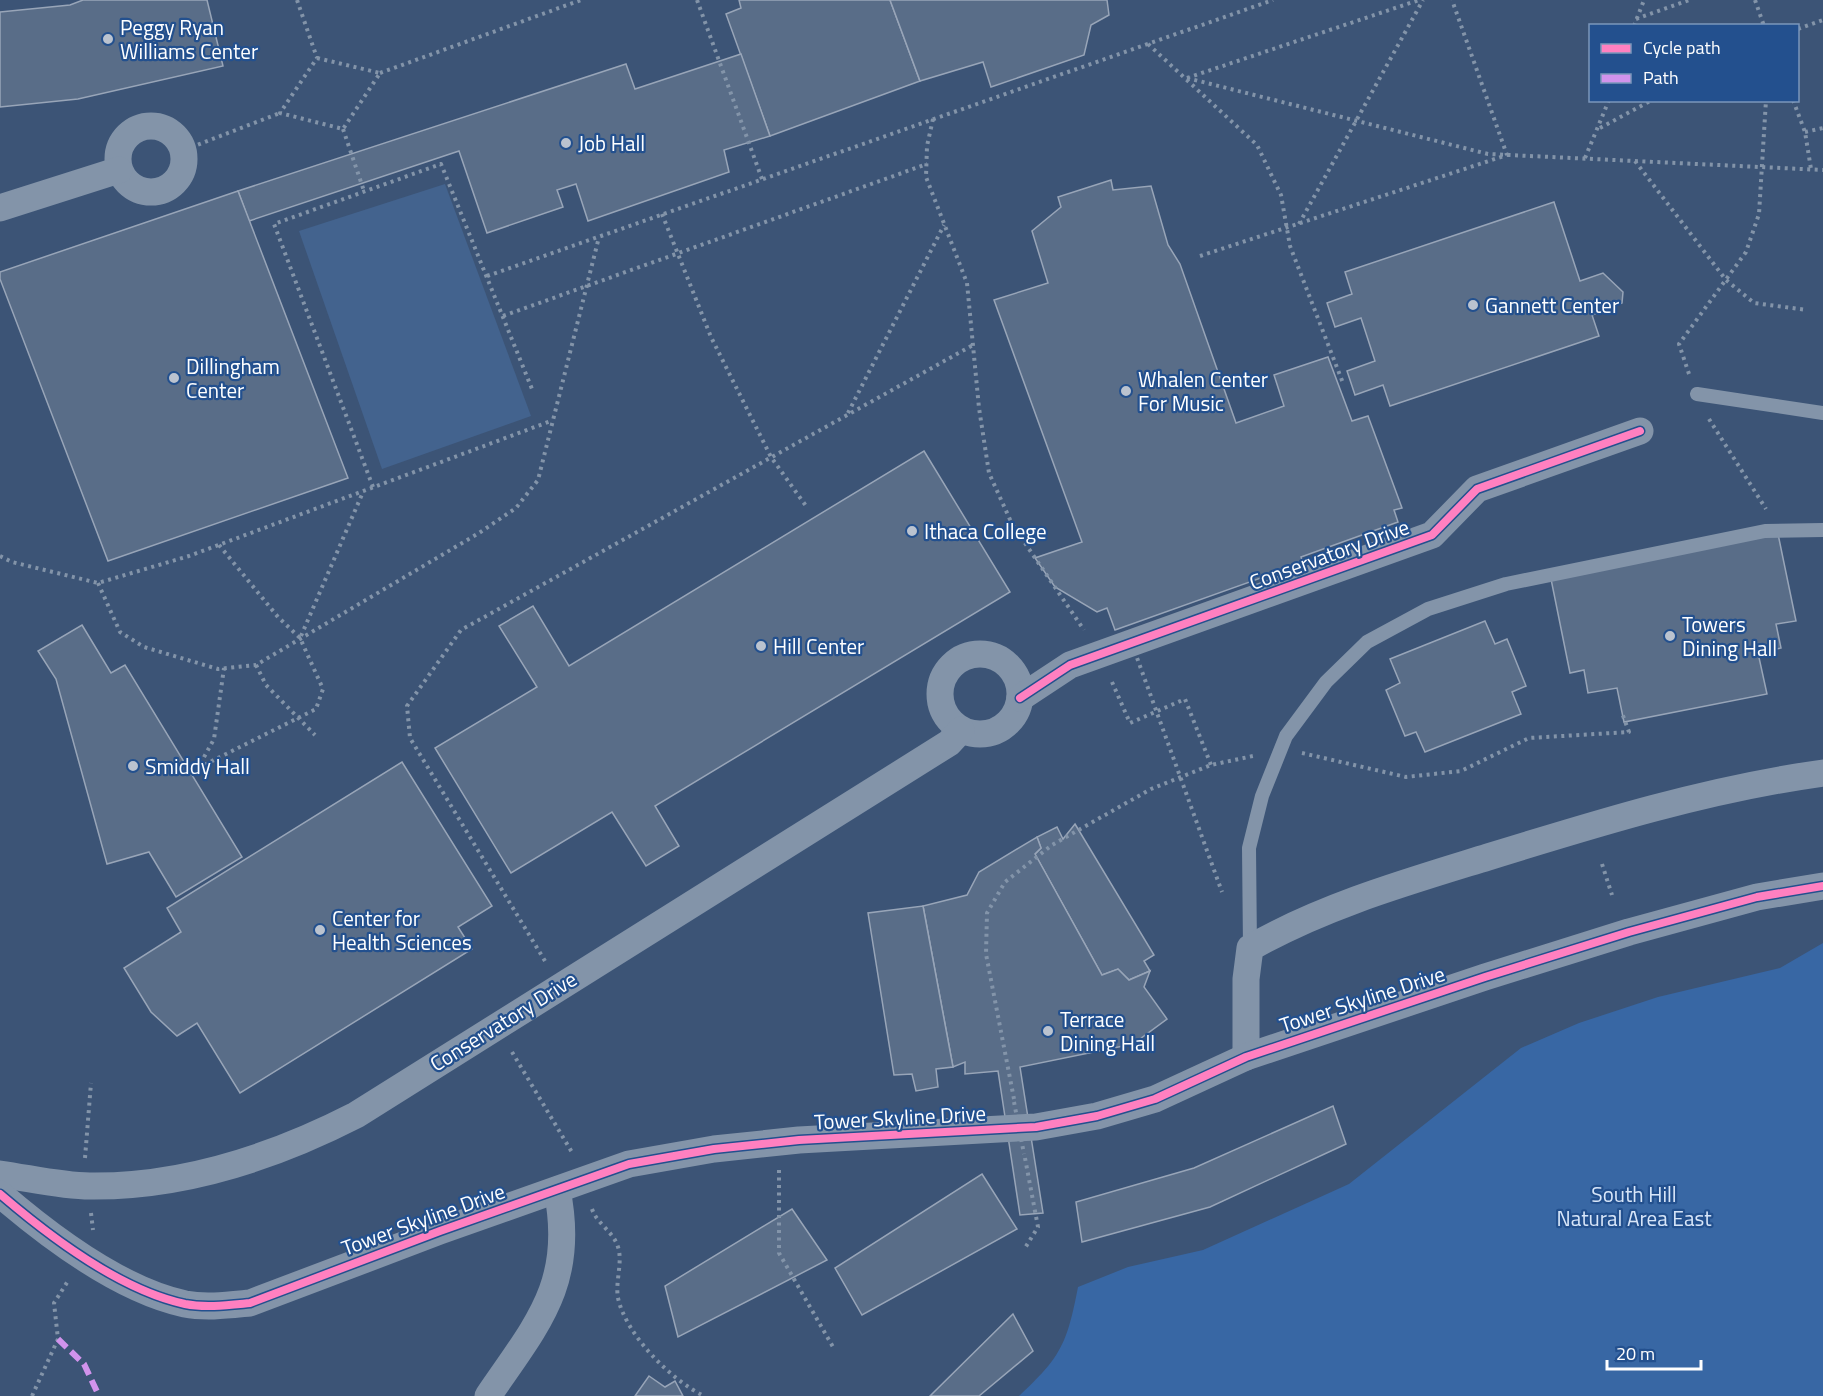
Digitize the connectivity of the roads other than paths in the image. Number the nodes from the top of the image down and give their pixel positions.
1 (119, 170) junction
2 (0, 208) edge
3 (1697, 394) road end
4 (1823, 413) edge
5 (1640, 431) dead end
6 (1823, 530) edge
7 (1020, 698) junction
8 (961, 730) junction
9 (1823, 773) edge
10 (1823, 886) edge
11 (1250, 948) junction
12 (1245, 1057) junction
13 (0, 1174) edge
14 (557, 1190) junction
15 (0, 1194) edge
16 (488, 1396) edge

1 - 1 street
1 - 2 street
3 - 4 lane
5 - 7 street, Conservatory Drive
6 - 11 lane
7 - 8 street
7 - 8 street
8 - 13 street, Conservatory Drive
9 - 11 street
10 - 12 street, Tower Skyline Drive
11 - 12 street, Tower Skyline Drive
12 - 14 street, Tower Skyline Drive
14 - 15 street, Tower Skyline Drive
14 - 16 street

